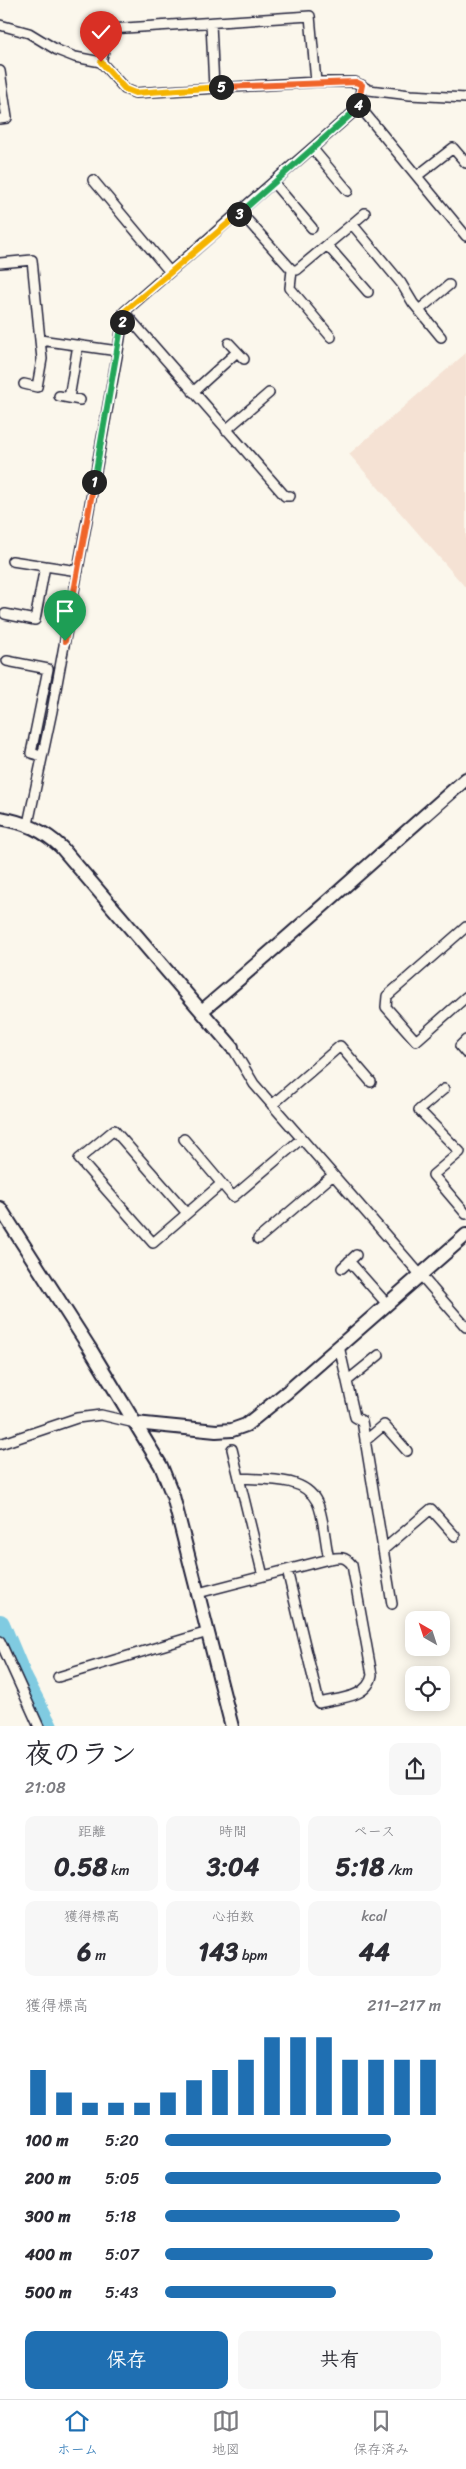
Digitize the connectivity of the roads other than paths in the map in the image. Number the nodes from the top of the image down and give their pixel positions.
1 (211, 23) junction
2 (0, 26) edge
3 (101, 62) junction
4 (0, 70) edge
5 (316, 82) junction
6 (362, 85) junction
7 (214, 88) junction
8 (466, 98) edge
9 (357, 109) junction
10 (0, 119) edge
11 (312, 148) junction
12 (466, 163) edge
13 (417, 176) junction
14 (93, 180) dead end
15 (273, 182) junction
16 (348, 191) dead end
17 (241, 213) junction
18 (364, 213) dead end
19 (352, 224) junction
20 (312, 228) dead end
21 (466, 236) edge
22 (327, 245) junction
23 (0, 262) edge
24 (292, 270) junction
25 (170, 272) junction
26 (449, 285) dead end
27 (368, 292) dead end
28 (419, 310) junction
29 (124, 312) junction
30 (331, 337) dead end
31 (441, 337) dead end
32 (40, 340) junction
33 (229, 344) dead end
34 (78, 345) junction
35 (118, 351) junction
36 (237, 352) junction
37 (244, 359) dead end
38 (24, 384) dead end
39 (193, 392) junction
40 (269, 393) dead end
41 (59, 396) dead end
42 (69, 398) junction
43 (80, 400) dead end
44 (226, 430) junction
45 (290, 496) dead end
46 (12, 561) dead end
47 (45, 566) junction
48 (78, 571) junction
49 (5, 614) dead end
50 (7, 661) dead end
51 (41, 756) junction
52 (466, 779) edge
53 (0, 818) edge
54 (28, 824) junction
55 (466, 928) edge
56 (466, 997) edge
57 (203, 1010) junction
58 (466, 1040) edge
59 (232, 1047) joint
60 (466, 1053) edge
61 (371, 1082) dead end
62 (444, 1089) dead end
63 (272, 1105) junction
64 (184, 1140) dead end
65 (301, 1140) junction
66 (333, 1176) junction
67 (221, 1184) junction
68 (0, 1208) edge
69 (188, 1213) junction
70 (466, 1214) edge
71 (466, 1235) edge
72 (258, 1239) dead end
73 (342, 1268) dead end
74 (420, 1274) junction
75 (387, 1304) junction
76 (466, 1327) edge
77 (339, 1346) junction
78 (379, 1355) dead end
79 (347, 1381) junction
80 (135, 1423) junction
81 (365, 1441) junction
82 (0, 1444) edge
83 (232, 1449) dead end
84 (407, 1451) dead end
85 (239, 1478) junction
86 (455, 1536) dead end
87 (383, 1550) junction
88 (329, 1559) junction
89 (287, 1570) junction
90 (263, 1576) junction
91 (198, 1593) junction
92 (392, 1604) dead end
93 (208, 1632) junction
94 (0, 1641) edge
95 (58, 1677) dead end
96 (39, 1726) edge
97 (232, 1726) edge

1 - 3 street
1 - 5 street
1 - 7 street
2 - 3 street
3 - 7 street
4 - 10 street
5 - 6 street
5 - 7 street
6 - 8 street
6 - 9 street
9 - 11 street
9 - 13 street
11 - 15 street
11 - 16 street
12 - 13 street
13 - 21 street
14 - 25 street
15 - 17 street
15 - 20 street
17 - 24 street
17 - 25 street
18 - 19 street
19 - 22 street
19 - 28 street
22 - 24 street
22 - 27 street
23 - 32 street
24 - 30 street
25 - 29 street
26 - 28 street
28 - 31 street
29 - 35 street
29 - 39 street
32 - 34 street
32 - 38 street
33 - 36 street
34 - 35 street
34 - 42 street
35 - 48 street
36 - 37 street
36 - 39 street
39 - 44 street
40 - 44 street
41 - 42 street
42 - 43 street
44 - 45 street
46 - 47 street
47 - 48 street
47 - 49 street
48 - 51 street
50 - 51 street
51 - 54 street
52 - 57 street
53 - 54 street
54 - 57 street
55 - 56 street
57 - 59 street
58 - 60 street
59 - 63 street
61 - 63 street
62 - 70 street
63 - 65 street
64 - 67 street
65 - 66 street
65 - 67 street
66 - 72 street
66 - 74 street
67 - 69 street
68 - 80 street
69 - 69 street
71 - 74 street
73 - 75 street
74 - 75 street
74 - 76 street
75 - 77 street
77 - 79 street
77 - 80 street
78 - 79 street
79 - 81 street
80 - 82 street
80 - 91 street
81 - 84 street
81 - 87 street
83 - 85 street
85 - 88 street
85 - 90 street
86 - 87 street
87 - 92 street
88 - 89 street
88 - 89 street
89 - 90 street
90 - 91 street
91 - 93 street
93 - 95 street
93 - 97 street
94 - 96 street

